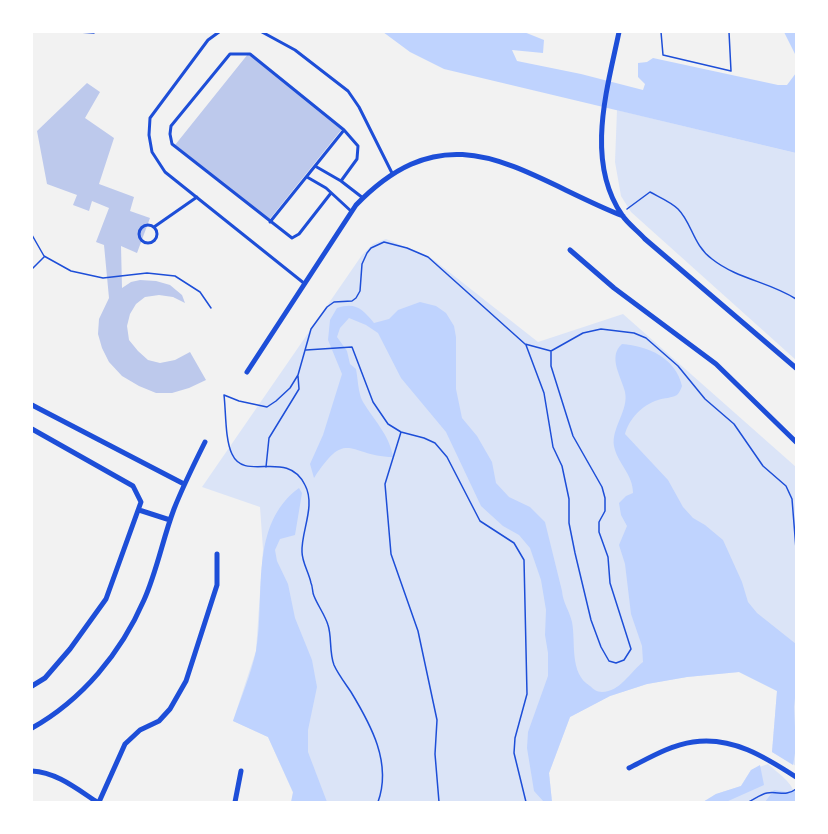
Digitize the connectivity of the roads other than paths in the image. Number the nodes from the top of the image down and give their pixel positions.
1 (219, 32) edge
2 (262, 32) edge
3 (620, 32) edge
4 (344, 130) junction
5 (315, 166) junction
6 (393, 173) junction
7 (307, 177) junction
8 (341, 181) junction
9 (331, 193) junction
10 (197, 197) junction
11 (363, 198) junction
12 (351, 212) junction
13 (622, 214) junction
14 (270, 222) junction
15 (154, 227) junction
16 (570, 250) dead end
17 (305, 284) junction
18 (796, 368) edge
19 (247, 372) dead end
20 (32, 405) edge
21 (32, 429) edge
22 (205, 442) dead end
23 (796, 442) edge
24 (184, 484) junction
25 (139, 510) junction
26 (170, 520) junction
27 (217, 554) dead end
28 (32, 686) edge
29 (32, 728) edge
30 (629, 768) dead end
31 (32, 771) edge
32 (241, 771) dead end
33 (796, 777) edge
34 (98, 802) edge
35 (235, 802) edge

1 - 10 lane
2 - 6 lane
3 - 13 street
4 - 5 lane
4 - 8 lane
4 - 14 lane
5 - 7 lane
5 - 8 lane
6 - 11 street
6 - 13 street
7 - 9 lane
7 - 14 lane
8 - 11 lane
9 - 12 lane
9 - 14 lane
10 - 15 lane
10 - 17 lane
11 - 12 street
12 - 17 street
13 - 18 street
15 - 15 lane
16 - 23 street
17 - 19 street
20 - 24 street
21 - 25 street
22 - 24 street
24 - 26 street
25 - 26 street
25 - 28 street
26 - 29 street
27 - 34 street
30 - 33 street
31 - 34 street
32 - 35 street

